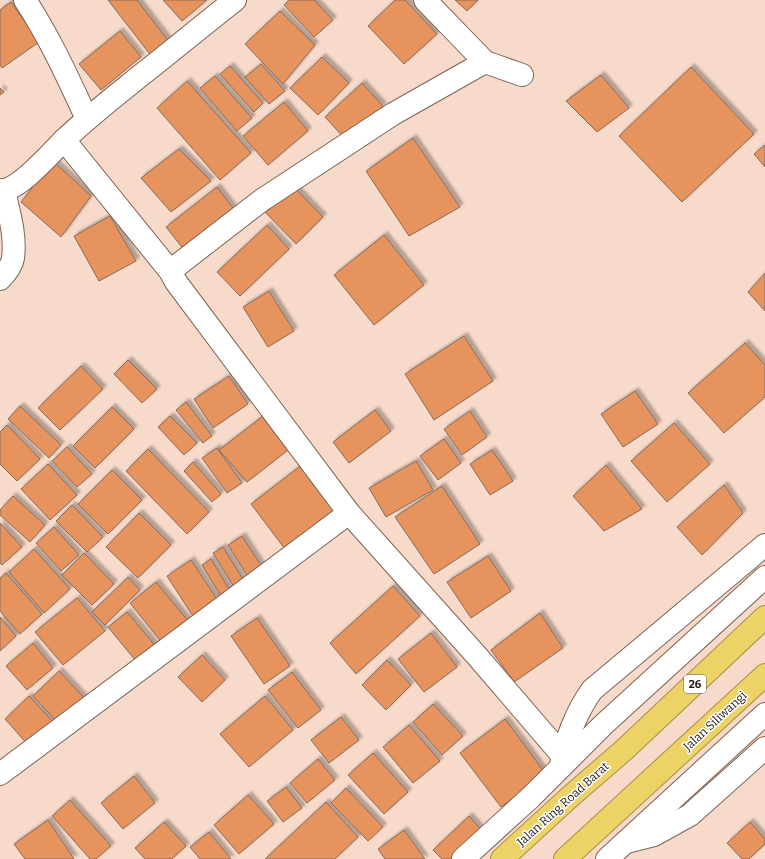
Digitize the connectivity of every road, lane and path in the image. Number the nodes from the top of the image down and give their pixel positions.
1 (25, 0) edge
2 (235, 0) edge
3 (425, 0) edge
4 (485, 62) junction
5 (522, 75) dead end
6 (88, 119) junction
7 (64, 140) junction
8 (2, 191) edge
9 (170, 271) junction
10 (0, 279) edge
11 (349, 512) junction
12 (765, 545) edge
13 (765, 578) edge
14 (765, 617) edge
15 (765, 675) edge
16 (765, 714) edge
17 (765, 748) edge
18 (561, 762) junction
19 (0, 774) edge
20 (572, 795) junction
21 (604, 824) junction
22 (625, 842) junction
23 (463, 859) edge
24 (502, 859) edge
25 (565, 859) edge
26 (607, 859) edge

1 - 6 street
2 - 6 street
3 - 4 street
4 - 5 street
4 - 9 street
6 - 7 street
7 - 8 street
7 - 9 street
8 - 10 street
9 - 11 street
11 - 18 street
11 - 19 street
12 - 18 street
13 - 18 street
14 - 20 highway, Jalan Ring Road Barat / 26
15 - 21 highway, Jalan Siliwangi
16 - 22 street
17 - 22 street
18 - 20 street
18 - 23 street
20 - 24 highway, Jalan Ring Road Barat / 26
21 - 22 street
21 - 25 highway
22 - 26 street

